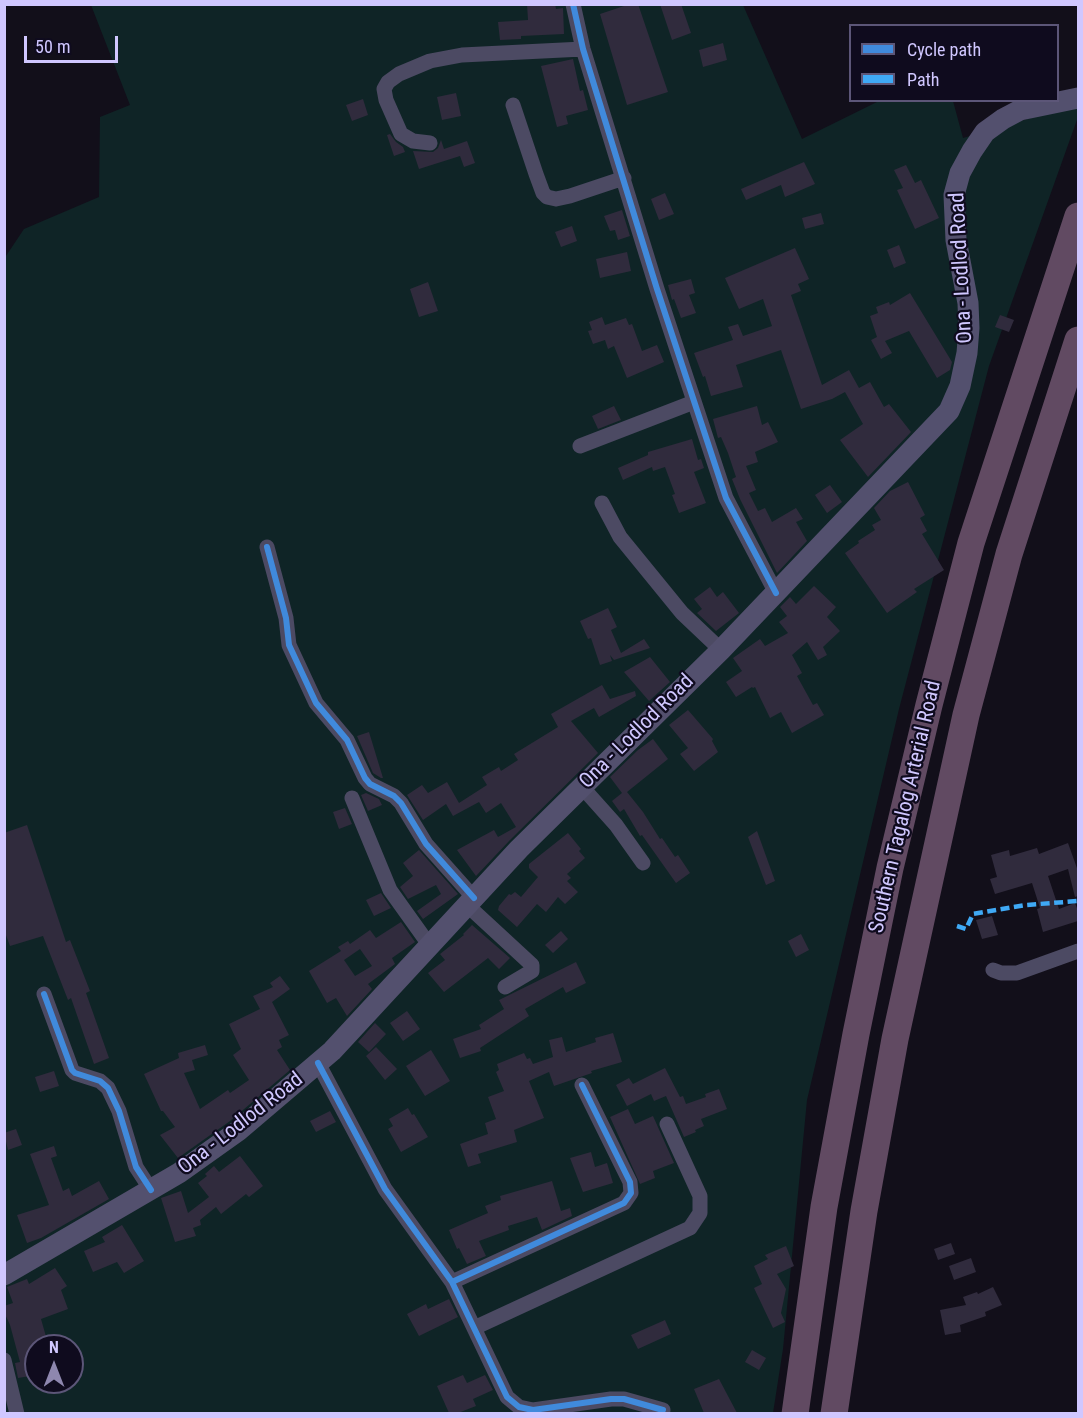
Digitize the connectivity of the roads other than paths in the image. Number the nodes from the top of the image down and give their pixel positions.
1 (573, 4) edge
2 (583, 49) junction
3 (1078, 98) edge
4 (1059, 102) edge
5 (1059, 102) edge
6 (513, 105) dead end
7 (430, 142) dead end
8 (624, 178) junction
9 (1078, 216) edge
10 (1078, 340) edge
11 (694, 402) junction
12 (580, 447) dead end
13 (602, 503) dead end
14 (267, 547) dead end
15 (776, 593) junction
16 (721, 650) junction
17 (582, 787) junction
18 (352, 798) dead end
19 (643, 863) dead end
20 (470, 901) junction
21 (430, 946) junction
22 (1078, 951) edge
23 (993, 970) dead end
24 (505, 987) dead end
25 (44, 994) dead end
26 (318, 1063) junction
27 (582, 1084) dead end
28 (667, 1124) dead end
29 (151, 1190) junction
30 (4, 1275) edge
31 (452, 1282) junction
32 (474, 1328) junction
33 (4, 1360) edge
34 (663, 1410) dead end
35 (17, 1413) edge
36 (795, 1413) edge
37 (834, 1413) edge

1 - 2 street
2 - 7 street
2 - 8 street
3 - 4 main road, Ona - Lodlod Road
5 - 15 main road, Ona - Lodlod Road
6 - 8 street
8 - 11 street
9 - 36 highway, Southern Tagalog Arterial Road
10 - 37 highway, Southern Tagalog Arterial Road
11 - 12 street
11 - 15 street
13 - 16 street
14 - 20 street
15 - 16 main road, Ona - Lodlod Road
16 - 17 main road, Ona - Lodlod Road
17 - 19 street
17 - 20 main road, Ona - Lodlod Road
18 - 21 street
20 - 21 main road, Ona - Lodlod Road
20 - 24 street
21 - 26 main road, Ona - Lodlod Road
22 - 23 street
25 - 29 street
26 - 29 main road, Ona - Lodlod Road
26 - 31 street
27 - 31 street
28 - 32 street
29 - 30 main road, Ona - Lodlod Road
31 - 32 street
32 - 34 street
33 - 35 street

